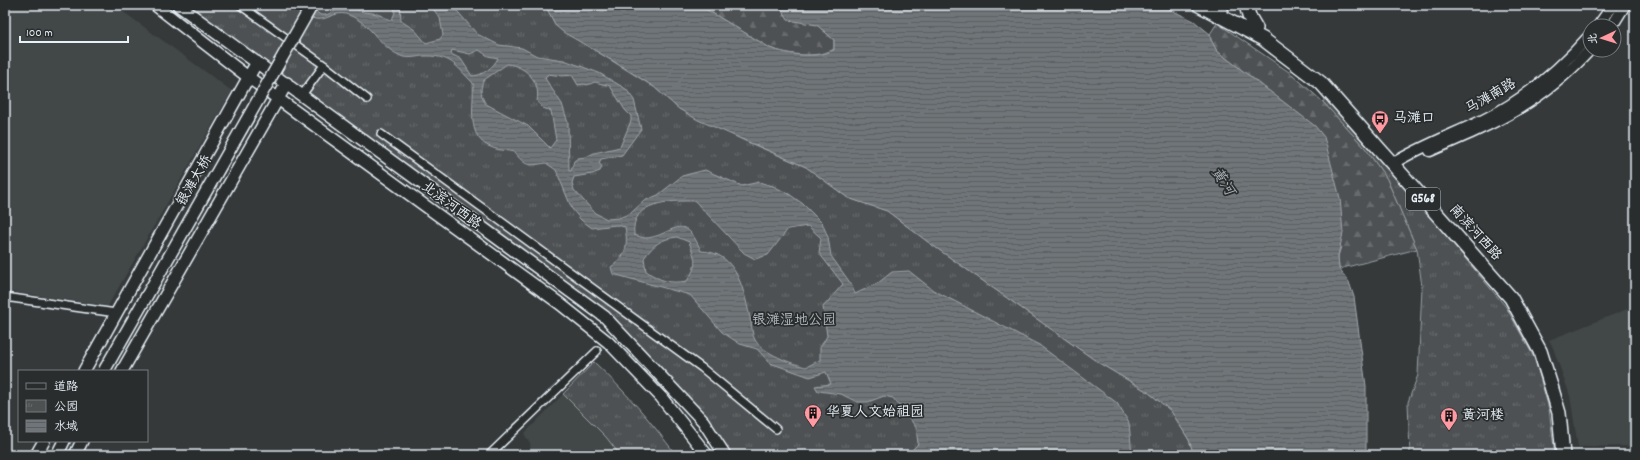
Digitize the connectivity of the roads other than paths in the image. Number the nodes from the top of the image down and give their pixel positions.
1 (155, 5) edge
2 (178, 5) edge
3 (240, 5) edge
4 (304, 5) edge
5 (312, 5) edge
6 (1199, 5) edge
7 (1246, 5) edge
8 (1613, 5) edge
9 (1625, 5) edge
10 (1220, 9) edge
11 (1604, 18) edge
12 (1617, 18) edge
13 (1256, 28) junction
14 (1582, 44) edge
15 (1582, 58) edge
16 (257, 62) junction
17 (324, 65) junction
18 (248, 77) junction
19 (287, 83) junction
20 (302, 95) junction
21 (278, 98) junction
22 (367, 100) dead end
23 (381, 134) dead end
24 (1397, 166) junction
25 (5, 297) edge
26 (116, 313) junction
27 (597, 350) dead end
28 (85, 370) edge
29 (97, 370) edge
30 (105, 370) edge
31 (123, 370) edge
32 (776, 429) dead end
33 (43, 442) edge
34 (56, 442) edge
35 (63, 442) edge
36 (81, 442) edge
37 (36, 455) edge
38 (49, 455) edge
39 (56, 455) edge
40 (74, 455) edge
41 (489, 455) edge
42 (706, 455) edge
43 (725, 455) edge
44 (1563, 455) edge
45 (1569, 455) edge

1 - 18 main road, 北滨河西路
2 - 16 main road, 北滨河西路
3 - 17 street
4 - 29 main road, 银滩大桥
5 - 30 main road, 银滩大桥, bridge
6 - 10 highway, 南滨河西路 / G568
7 - 13 highway
8 - 11 main road
9 - 12 main road
10 - 13 highway, 南滨河西路 / G568
10 - 24 highway, 南滨河西路 / G568
13 - 24 highway, 南滨河西路 / G568
14 - 24 main road, 马滩南路
15 - 24 main road, 马滩南路
16 - 18 main road
16 - 19 main road, 北滨河西路
17 - 20 street
17 - 22 street
18 - 21 main road, 北滨河西路
18 - 26 main road
19 - 20 main road, 北滨河西路
19 - 21 main road
20 - 43 main road, 北滨河西路
21 - 31 main road
21 - 42 main road, 北滨河西路
23 - 32 street
24 - 44 highway, 南滨河西路 / G568
24 - 45 highway, 南滨河西路 / G568
25 - 26 street
26 - 28 main road
27 - 41 street
33 - 37 main road
34 - 38 main road
35 - 39 main road
36 - 40 main road

